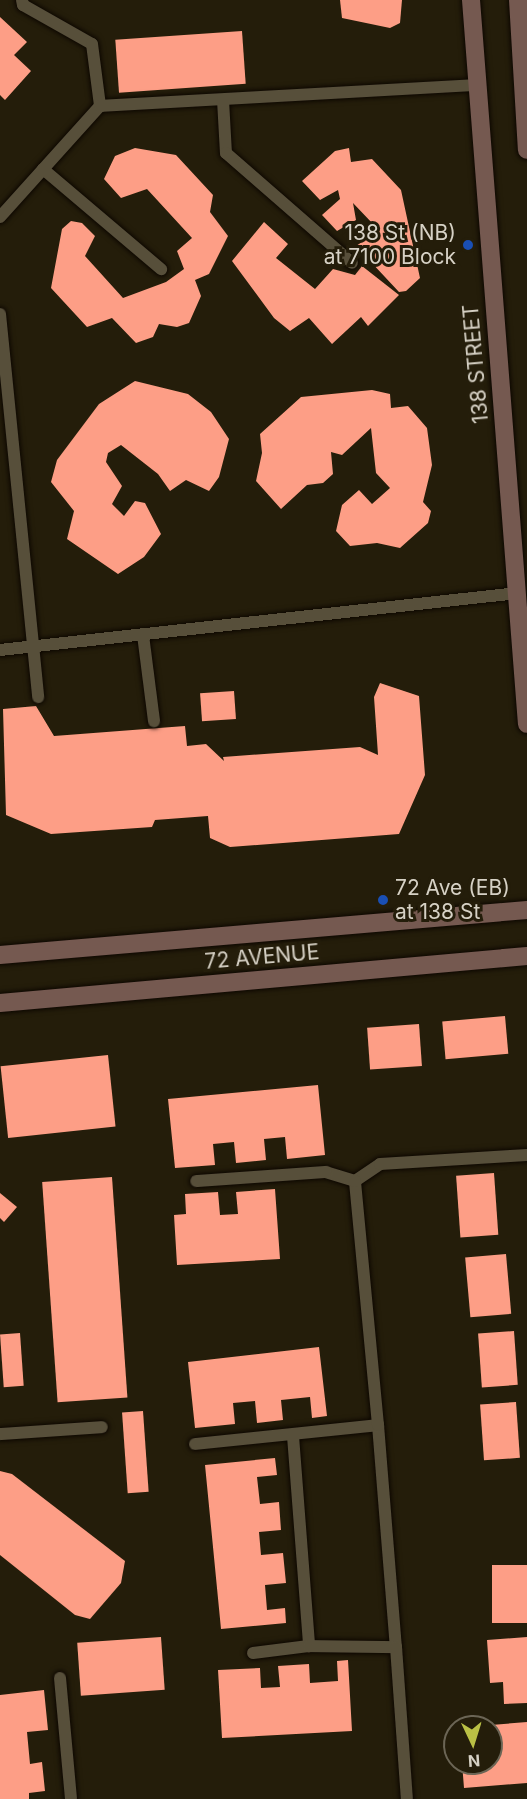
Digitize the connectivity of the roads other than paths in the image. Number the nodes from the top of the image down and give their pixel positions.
1 (22, 0) edge
2 (471, 0) edge
3 (518, 0) edge
4 (476, 85) junction
5 (223, 100) junction
6 (100, 106) junction
7 (527, 150) edge
8 (43, 169) junction
9 (0, 218) edge
10 (352, 263) dead end
11 (161, 269) dead end
12 (0, 314) edge
13 (518, 593) junction
14 (143, 635) junction
15 (31, 645) junction
16 (0, 650) edge
17 (38, 697) dead end
18 (154, 720) dead end
19 (527, 724) edge
20 (527, 910) edge
21 (0, 955) edge
22 (527, 956) edge
23 (0, 1003) edge
24 (527, 1155) edge
25 (196, 1180) dead end
26 (355, 1181) junction
27 (378, 1425) junction
28 (102, 1427) dead end
29 (0, 1434) edge
30 (293, 1436) junction
31 (195, 1444) dead end
32 (309, 1646) junction
33 (396, 1647) junction
34 (253, 1653) dead end
35 (60, 1678) dead end
36 (71, 1799) edge
37 (407, 1799) edge

1 - 6 lane
2 - 4 main road, 138 STREET
3 - 7 main road
4 - 5 lane
4 - 13 main road, 138 STREET
5 - 6 lane
5 - 10 lane
6 - 8 lane
8 - 9 lane
8 - 11 lane
12 - 15 lane
13 - 14 lane
13 - 19 main road, 138 STREET
14 - 15 lane
14 - 18 lane
15 - 16 lane
15 - 17 lane
20 - 21 main road, 72 AVENUE
22 - 23 main road, 72 AVENUE
24 - 26 lane
25 - 26 lane
26 - 27 lane
27 - 30 lane
27 - 33 lane
28 - 29 lane
30 - 31 lane
30 - 32 lane
32 - 33 lane
32 - 34 lane
33 - 37 lane
35 - 36 lane

